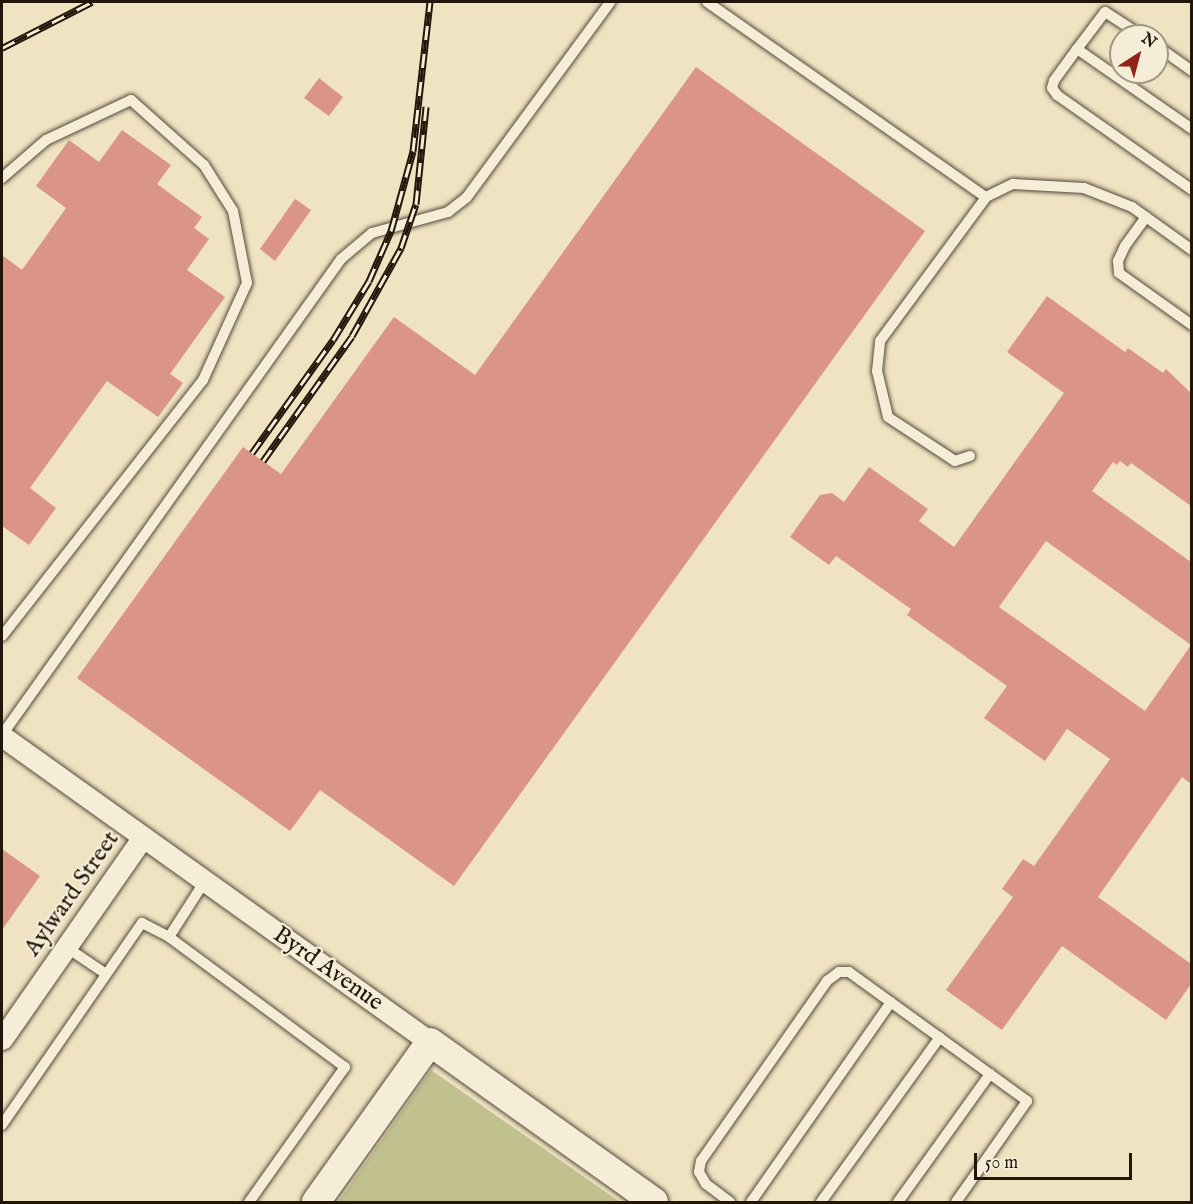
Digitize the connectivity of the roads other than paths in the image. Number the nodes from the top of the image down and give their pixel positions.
1 (610, 2) edge
2 (707, 2) edge
3 (1124, 24) edge
4 (1077, 49) junction
5 (1169, 55) edge
6 (1191, 71) edge
7 (1191, 129) edge
8 (2, 178) edge
9 (1191, 190) edge
10 (986, 197) junction
11 (1146, 218) junction
12 (1191, 250) edge
13 (1191, 325) edge
14 (970, 456) dead end
15 (2, 636) edge
16 (2, 736) edge
17 (143, 837) junction
18 (205, 881) junction
19 (169, 938) junction
20 (66, 947) junction
21 (106, 974) junction
22 (891, 1002) junction
23 (940, 1037) junction
24 (2, 1039) edge
25 (430, 1042) junction
26 (990, 1074) junction
27 (2, 1125) edge
28 (249, 1203) edge
29 (316, 1203) edge
30 (654, 1203) edge
31 (730, 1203) edge
32 (751, 1203) edge
33 (822, 1203) edge
34 (898, 1203) edge
35 (956, 1203) edge

1 - 16 lane
2 - 10 lane
3 - 4 lane
4 - 7 lane
4 - 9 lane
5 - 6 lane
8 - 15 lane
10 - 11 lane
10 - 14 lane
11 - 12 lane
11 - 13 lane
16 - 17 street, Byrd Avenue
17 - 18 street, Byrd Avenue
17 - 20 street, Aylward Street
18 - 19 lane
18 - 25 street, Byrd Avenue
19 - 21 lane
19 - 28 lane
20 - 21 lane
20 - 24 street, Aylward Street
21 - 27 lane
22 - 23 lane
22 - 31 lane
22 - 32 lane
23 - 26 lane
23 - 33 lane
25 - 29 street
25 - 30 street, Byrd Avenue
26 - 34 lane
26 - 35 lane

